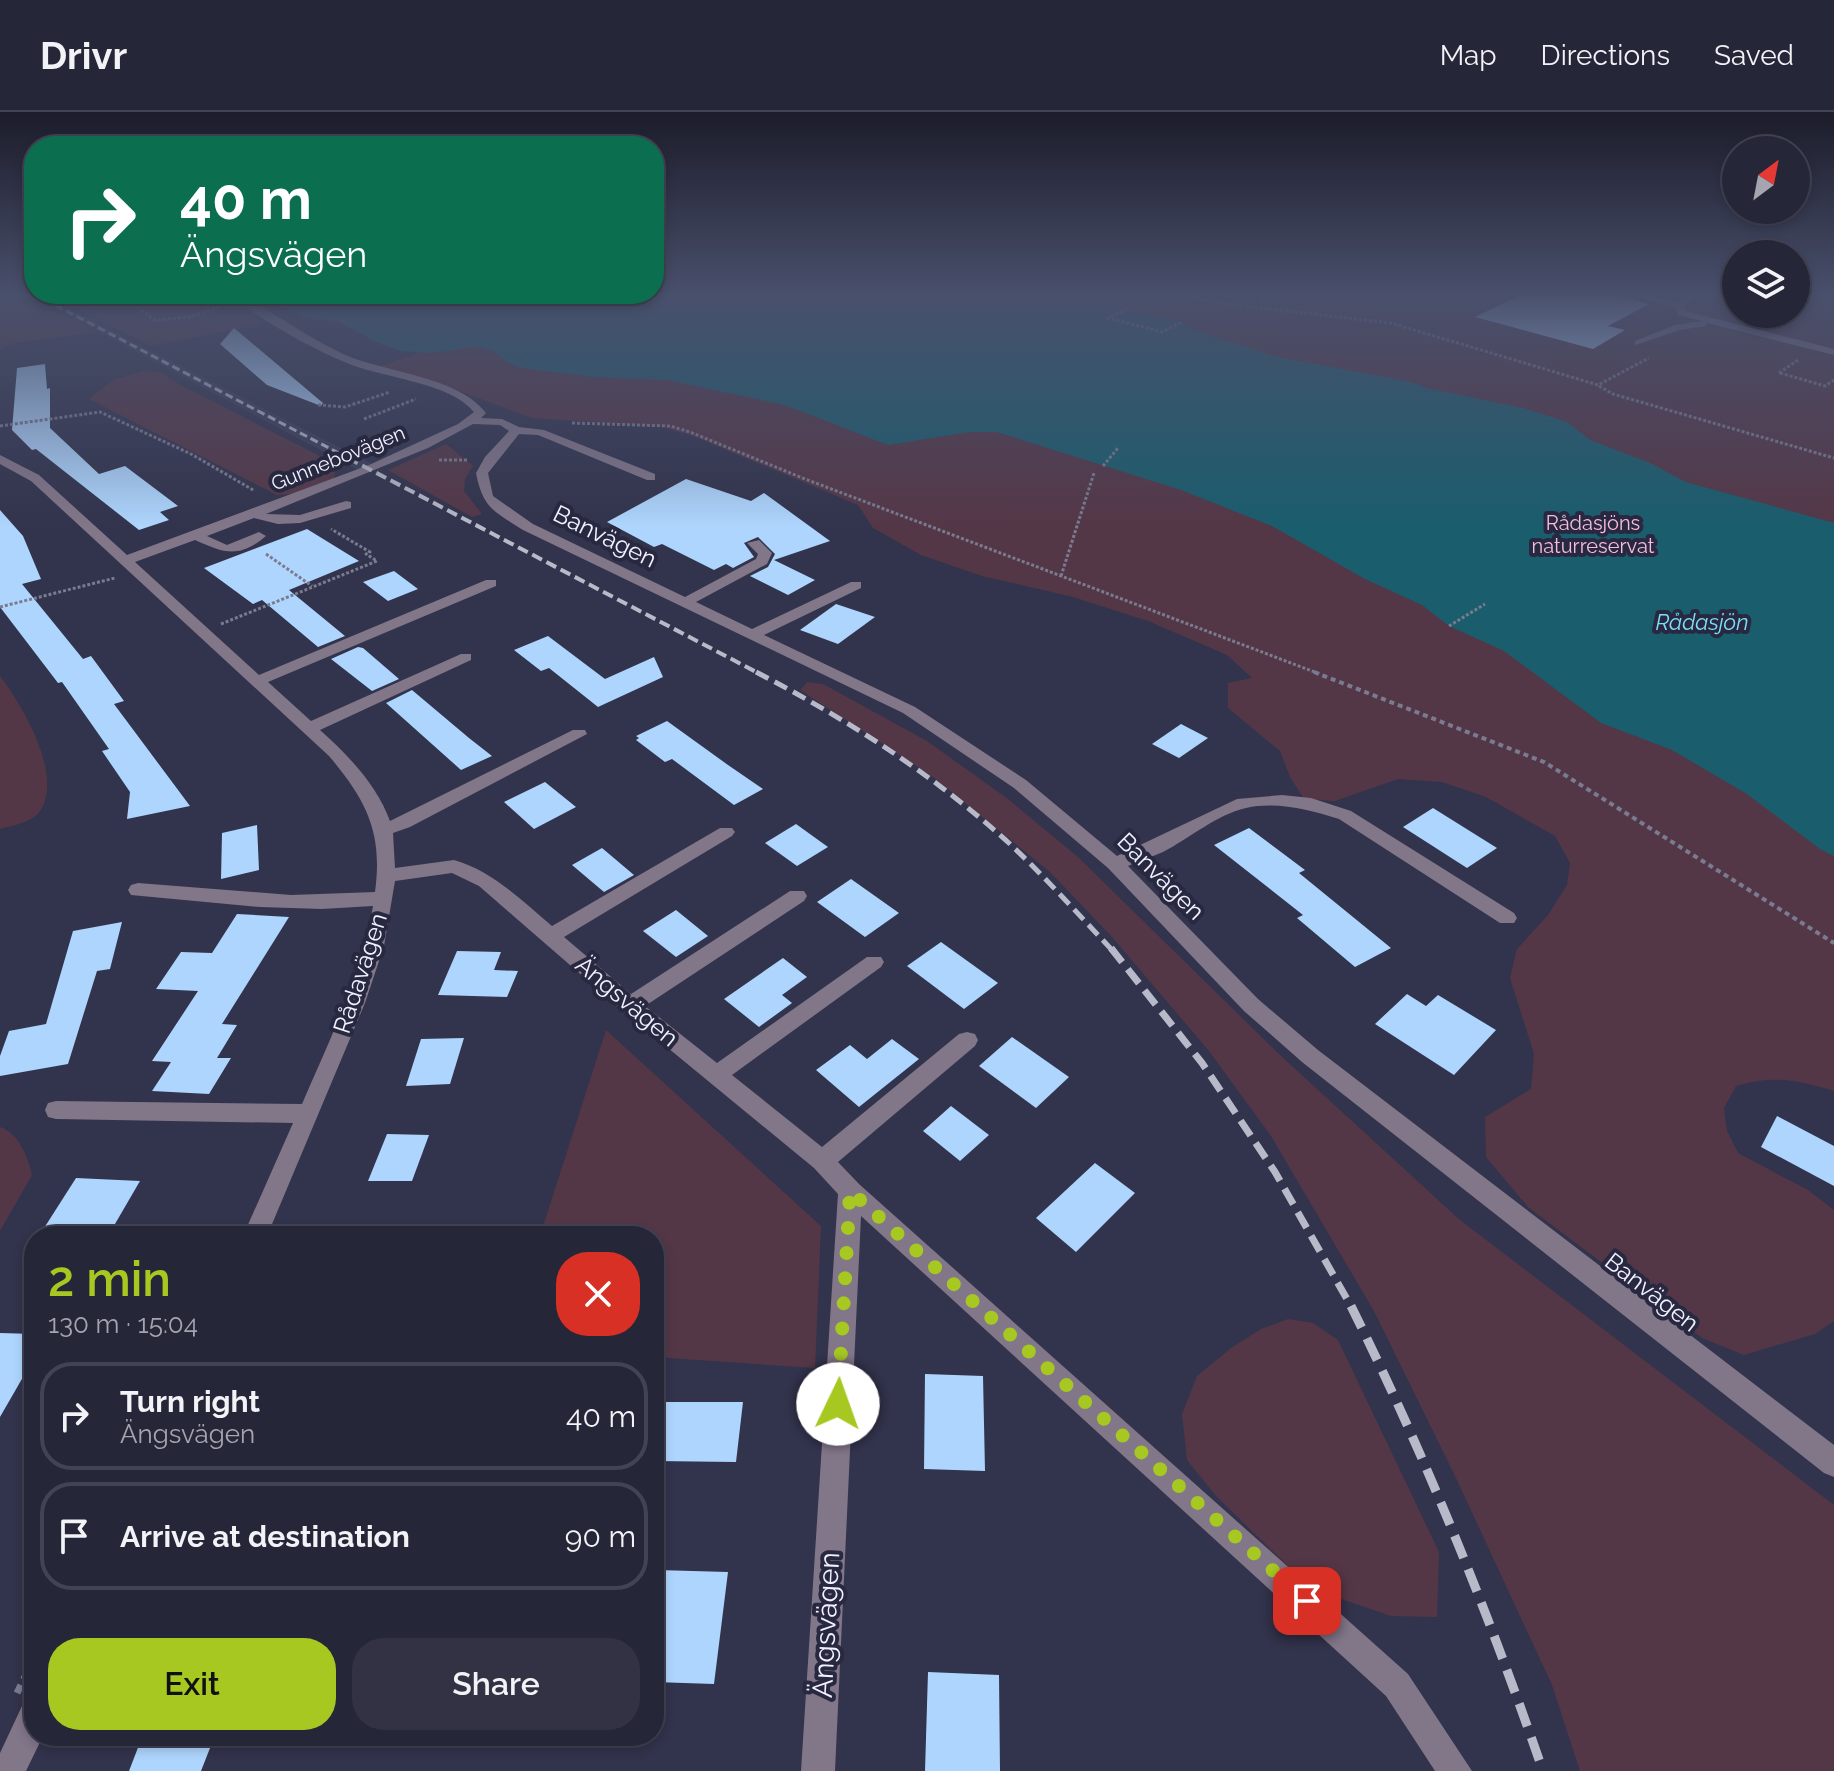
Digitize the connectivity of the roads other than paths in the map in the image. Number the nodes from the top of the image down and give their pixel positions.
1 (383, 371) edge
2 (475, 421) junction
3 (513, 428) junction
4 (0, 459) edge
5 (651, 477) dead end
6 (346, 505) dead end
7 (254, 514) junction
8 (196, 536) junction
9 (259, 536) dead end
10 (754, 543) dead end
11 (118, 564) junction
12 (491, 583) dead end
13 (856, 585) dead end
14 (684, 603) junction
15 (752, 635) junction
16 (466, 657) dead end
17 (257, 682) junction
18 (308, 729) junction
19 (579, 734) dead end
20 (383, 830) junction
21 (726, 832) dead end
22 (1115, 864) junction
23 (384, 887) junction
24 (138, 890) dead end
25 (797, 896) dead end
26 (1507, 918) dead end
27 (551, 936) junction
28 (874, 962) dead end
29 (630, 1005) junction
30 (967, 1040) dead end
31 (716, 1075) junction
32 (56, 1110) dead end
33 (309, 1114) junction
34 (822, 1161) junction
35 (850, 1191) junction
36 (259, 1226) edge
37 (1834, 1463) edge
38 (24, 1739) edge
39 (9, 1771) edge
40 (818, 1771) edge
41 (1455, 1771) edge

1 - 2 street
2 - 3 street
2 - 7 street, Gunnebovägen
3 - 5 street
3 - 14 street, Banvägen
4 - 11 street, Rådavägen
6 - 7 street
7 - 8 street, Gunnebovägen
8 - 9 street
8 - 11 street, Gunnebovägen
10 - 14 street
11 - 17 street, Rådavägen
12 - 17 street
13 - 15 street
14 - 15 street, Banvägen
15 - 22 street, Banvägen
16 - 18 street
17 - 18 street, Rådavägen
18 - 20 street, Rådavägen
19 - 20 street
20 - 23 street, Rådavägen
21 - 27 street
22 - 26 street
22 - 37 street, Banvägen
23 - 24 street, Ängsvägen
23 - 27 street, Ängsvägen
23 - 33 street, Rådavägen
25 - 29 street
27 - 29 street, Ängsvägen
28 - 31 street
29 - 31 street, Ängsvägen
30 - 34 street
31 - 34 street, Ängsvägen
32 - 33 street
33 - 36 street, Rådavägen
34 - 35 street, Ängsvägen
35 - 40 street, Ängsvägen
35 - 41 street, Ängsvägen
38 - 39 street

